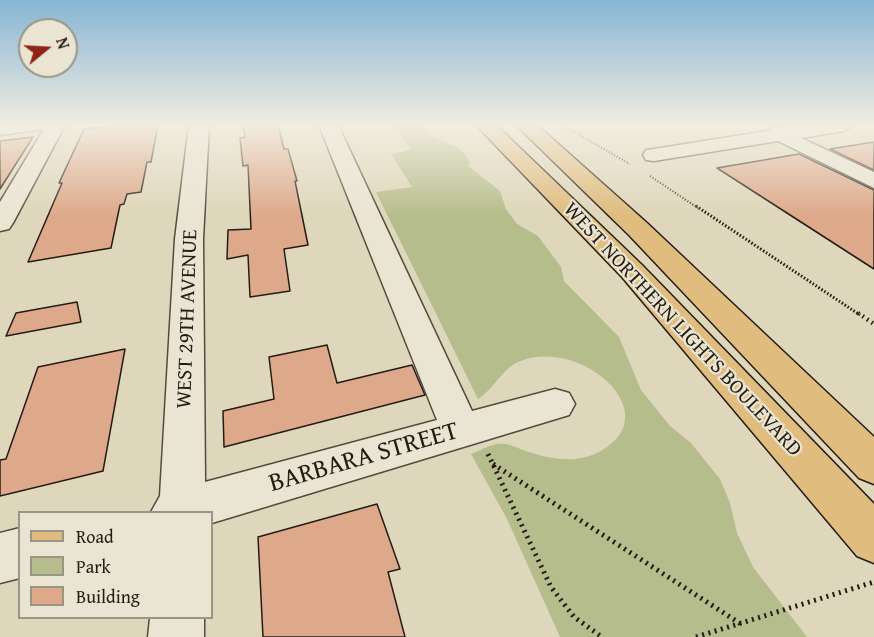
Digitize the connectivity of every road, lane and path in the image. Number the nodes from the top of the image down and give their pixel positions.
1 (39, 155) edge
2 (196, 155) edge
3 (342, 155) edge
4 (514, 155) edge
5 (557, 155) edge
6 (613, 155) edge
7 (689, 155) edge
8 (820, 155) edge
9 (648, 163) joint
10 (633, 166) dead end
11 (874, 181) edge
12 (0, 223) edge
13 (874, 324) edge
14 (555, 404) dead end
15 (476, 440) junction
16 (874, 465) edge
17 (179, 511) edge
18 (183, 511) edge
19 (874, 540) edge
20 (18, 554) edge
21 (0, 558) edge
22 (874, 582) edge
23 (177, 619) edge
24 (741, 624) junction
25 (177, 637) edge
26 (603, 637) edge
27 (696, 637) edge

1 - 12 street
2 - 17 street, WEST 29TH AVENUE
3 - 15 street
4 - 19 main road, WEST NORTHERN LIGHTS BOULEVARD
5 - 16 main road, WEST NORTHERN LIGHTS BOULEVARD
6 - 10 path
7 - 9 street
8 - 11 street
9 - 13 path
14 - 15 street, BARBARA STREET
15 - 18 street, BARBARA STREET
15 - 24 path
15 - 26 path
20 - 21 street
22 - 24 path
23 - 25 street
24 - 27 path

